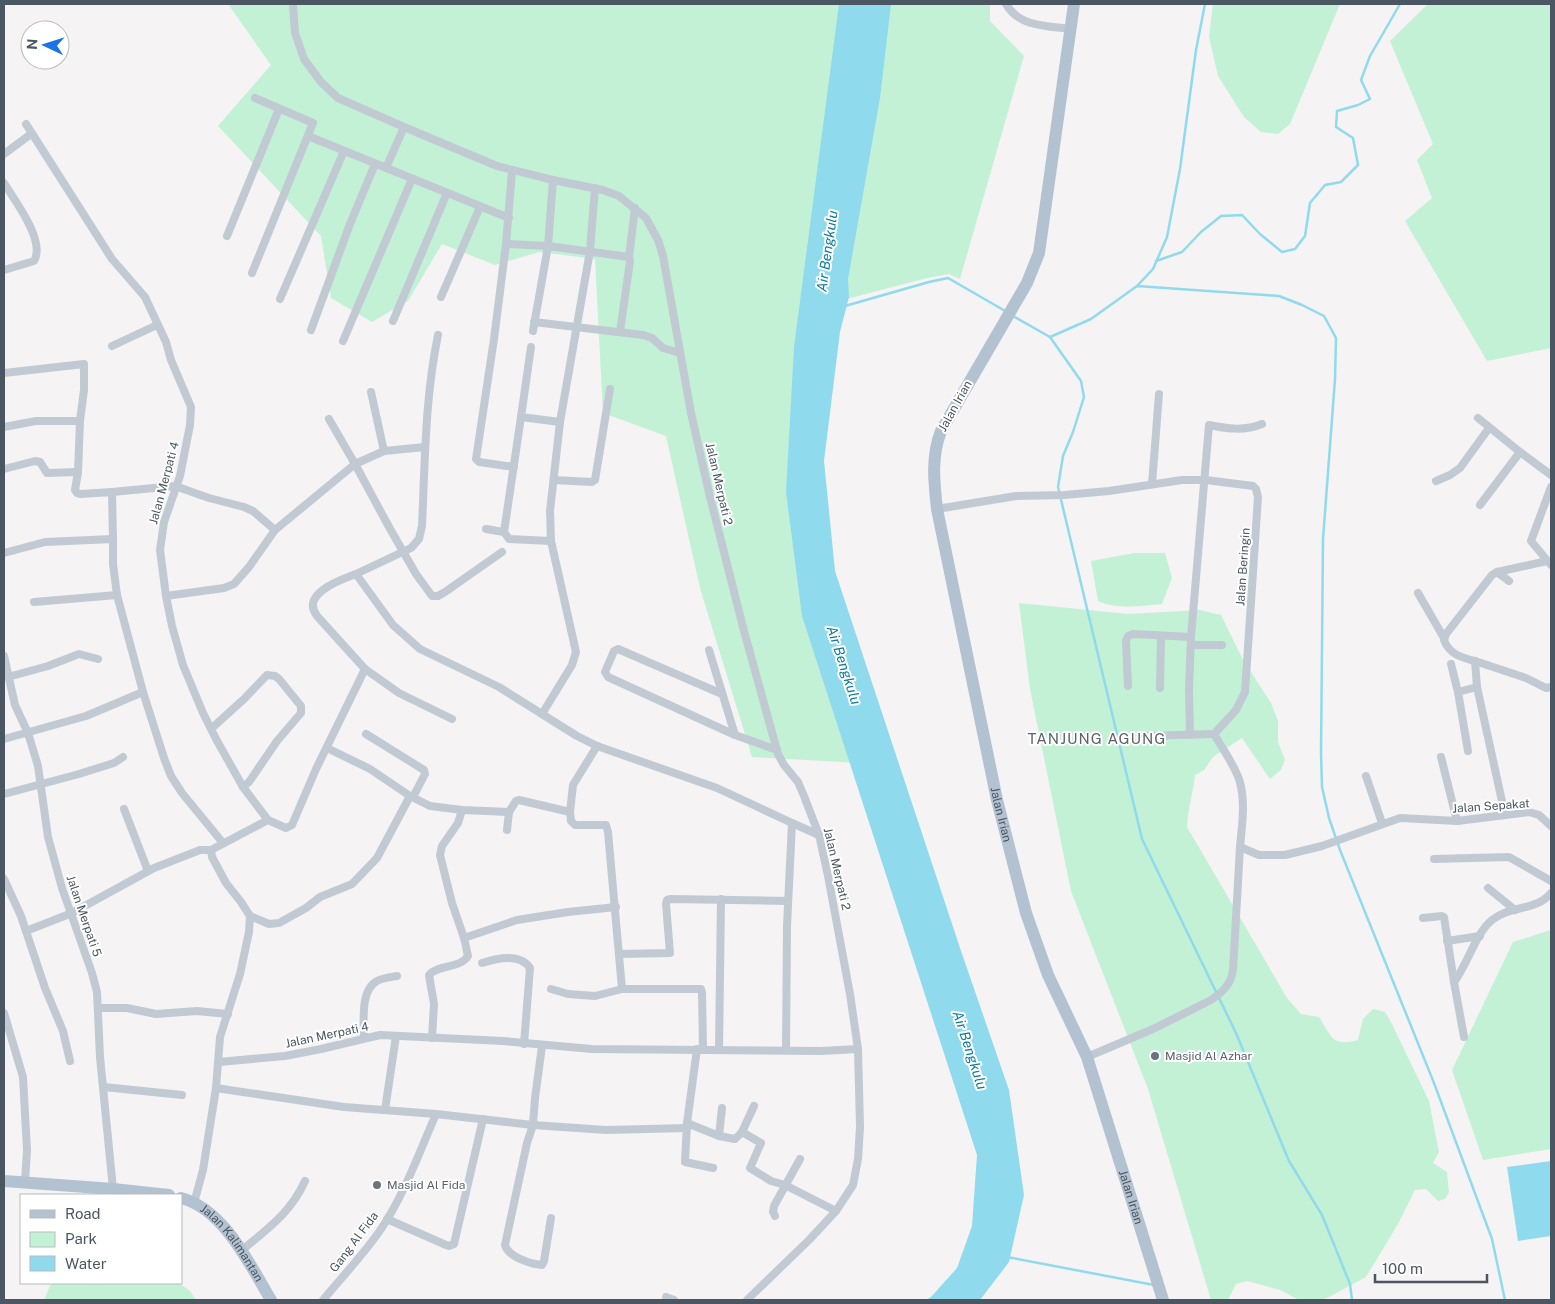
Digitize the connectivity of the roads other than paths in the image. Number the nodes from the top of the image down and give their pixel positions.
1 (293, 4) edge
2 (1006, 4) edge
3 (1074, 4) edge
4 (1071, 29) junction
5 (255, 98) dead end
6 (279, 109) junction
7 (26, 124) dead end
8 (404, 127) junction
9 (31, 134) junction
10 (308, 136) junction
11 (344, 151) junction
12 (4, 154) edge
13 (375, 164) junction
14 (386, 168) junction
15 (512, 170) junction
16 (412, 179) junction
17 (553, 180) junction
18 (4, 183) edge
19 (595, 188) junction
20 (447, 193) junction
21 (480, 206) junction
22 (635, 208) junction
23 (508, 218) junction
24 (227, 236) dead end
25 (506, 244) junction
26 (548, 246) junction
27 (590, 251) junction
28 (629, 257) junction
29 (4, 270) edge
30 (252, 273) dead end
31 (441, 297) dead end
32 (280, 299) dead end
33 (393, 321) dead end
34 (534, 322) junction
35 (157, 325) junction
36 (576, 328) junction
37 (311, 330) dead end
38 (533, 331) dead end
39 (620, 332) junction
40 (438, 335) dead end
41 (343, 341) dead end
42 (112, 346) dead end
43 (531, 347) dead end
44 (680, 353) junction
45 (4, 373) edge
46 (610, 389) dead end
47 (371, 392) dead end
48 (1159, 394) dead end
49 (521, 416) junction
50 (1478, 418) dead end
51 (328, 419) dead end
52 (80, 421) junction
53 (560, 422) junction
54 (1262, 424) dead end
55 (4, 427) edge
56 (1489, 428) junction
57 (425, 447) junction
58 (384, 451) junction
59 (1520, 452) junction
60 (356, 464) junction
61 (514, 467) junction
62 (4, 469) edge
63 (78, 472) junction
64 (1551, 475) edge
65 (554, 480) junction
66 (1205, 480) junction
67 (1436, 481) dead end
68 (1152, 484) junction
69 (175, 486) junction
70 (1551, 487) edge
71 (112, 492) junction
72 (1480, 505) dead end
73 (937, 509) junction
74 (486, 529) dead end
75 (275, 530) junction
76 (504, 532) junction
77 (113, 539) junction
78 (551, 541) junction
79 (4, 552) edge
80 (403, 552) junction
81 (502, 552) dead end
82 (1549, 563) edge
83 (1497, 572) junction
84 (356, 574) junction
85 (1509, 581) dead end
86 (1418, 593) dead end
87 (117, 595) junction
88 (166, 596) junction
89 (34, 602) dead end
90 (1161, 636) junction
91 (1444, 638) junction
92 (1191, 641) junction
93 (1222, 645) dead end
94 (709, 650) dead end
95 (4, 656) edge
96 (98, 659) dead end
97 (1475, 661) junction
98 (1451, 664) dead end
99 (365, 669) junction
100 (8, 677) junction
101 (1128, 686) dead end
102 (1477, 687) junction
103 (1551, 687) edge
104 (1160, 688) dead end
105 (143, 692) junction
106 (1458, 692) junction
107 (722, 694) junction
108 (542, 714) junction
109 (452, 719) dead end
110 (212, 728) junction
111 (28, 733) junction
112 (366, 734) dead end
113 (1214, 734) junction
114 (735, 735) junction
115 (1190, 735) junction
116 (1142, 736) dead end
117 (4, 739) edge
118 (597, 746) junction
119 (327, 748) junction
120 (777, 750) junction
121 (1468, 751) dead end
122 (123, 757) dead end
123 (1441, 757) dead end
124 (1366, 776) dead end
125 (41, 786) junction
126 (243, 787) junction
127 (4, 794) edge
128 (412, 797) junction
129 (124, 809) dead end
130 (462, 810) junction
131 (509, 812) junction
132 (570, 812) junction
133 (1506, 815) junction
134 (268, 820) junction
135 (1457, 821) junction
136 (792, 823) junction
137 (1382, 823) junction
138 (1551, 826) edge
139 (507, 830) dead end
140 (819, 835) junction
141 (223, 843) junction
142 (1240, 847) junction
143 (211, 850) junction
144 (1434, 859) dead end
145 (148, 871) junction
146 (4, 879) edge
147 (1551, 881) edge
148 (1488, 888) dead end
149 (1551, 892) edge
150 (721, 899) junction
151 (788, 901) junction
152 (616, 906) junction
153 (1516, 910) junction
154 (72, 913) junction
155 (250, 916) junction
156 (1423, 918) dead end
157 (26, 931) junction
158 (1480, 936) junction
159 (464, 938) junction
160 (1447, 940) junction
161 (619, 954) junction
162 (482, 963) dead end
163 (397, 976) dead end
164 (1454, 982) junction
165 (551, 989) dead end
166 (622, 989) junction
167 (98, 1008) junction
168 (4, 1013) edge
169 (228, 1014) junction
170 (396, 1036) junction
171 (1464, 1037) dead end
172 (364, 1038) junction
173 (432, 1038) junction
174 (524, 1044) junction
175 (542, 1046) junction
176 (700, 1049) junction
177 (858, 1049) junction
178 (719, 1050) junction
179 (786, 1050) junction
180 (1087, 1057) junction
181 (70, 1061) dead end
182 (219, 1062) junction
183 (104, 1087) junction
184 (216, 1088) junction
185 (182, 1095) dead end
186 (754, 1106) dead end
187 (722, 1108) dead end
188 (385, 1110) junction
189 (436, 1114) junction
190 (483, 1119) junction
191 (533, 1125) junction
192 (687, 1125) junction
193 (742, 1132) junction
194 (719, 1136) junction
195 (800, 1159) dead end
196 (712, 1168) dead end
197 (4, 1181) edge
198 (305, 1181) dead end
199 (25, 1182) junction
200 (785, 1185) junction
201 (114, 1189) junction
202 (160, 1194) edge
203 (182, 1198) edge
204 (194, 1203) junction
205 (836, 1211) junction
206 (775, 1216) dead end
207 (551, 1218) dead end
208 (387, 1219) junction
209 (240, 1251) junction
210 (271, 1300) edge
211 (323, 1300) edge
212 (747, 1300) edge
213 (1163, 1300) edge

1 - 8 street, Jalan Merpati 2
2 - 4 street
3 - 4 main road
4 - 73 main road, Jalan Irian
5 - 6 street
6 - 10 street
6 - 24 street
7 - 9 street, Jalan Merpati 4
8 - 14 street
8 - 15 street, Jalan Merpati 2
9 - 12 street
9 - 35 street, Jalan Merpati 4
10 - 11 street
10 - 30 street
11 - 13 street
11 - 32 street
13 - 14 street
13 - 37 street
14 - 16 street
15 - 17 street, Jalan Merpati 2
15 - 23 street
16 - 20 street
16 - 41 street
17 - 19 street, Jalan Merpati 2
17 - 26 street
18 - 29 street
19 - 22 street, Jalan Merpati 2
19 - 27 street
20 - 21 street
20 - 33 street
21 - 23 street
21 - 31 street
22 - 28 street
22 - 44 street, Jalan Merpati 2
23 - 25 street
25 - 26 street
25 - 61 street
26 - 27 street
26 - 34 street
27 - 28 street
27 - 36 street
28 - 39 street
34 - 36 street
34 - 38 street
35 - 42 street
35 - 69 street, Jalan Merpati 4
36 - 39 street
36 - 53 street
39 - 44 street
40 - 57 street
43 - 49 street
44 - 120 street, Jalan Merpati 2
45 - 52 street
46 - 65 street
47 - 58 street
48 - 68 street
49 - 53 street
49 - 61 street
50 - 56 street
51 - 60 street
52 - 55 street
52 - 63 street
53 - 65 street
54 - 66 street
56 - 59 street
56 - 67 street
57 - 58 street
57 - 80 street
58 - 60 street
59 - 64 street
59 - 72 street
60 - 75 street
60 - 80 street
61 - 76 street
62 - 63 street
63 - 71 street
65 - 78 street
66 - 68 street, Jalan Beringin
66 - 92 street
66 - 113 street, Jalan Beringin
68 - 73 street, Jalan Beringin
69 - 71 street
69 - 75 street
69 - 88 street, Jalan Merpati 4
70 - 82 street
71 - 77 street
73 - 180 main road, Jalan Irian
74 - 76 street
75 - 88 street
76 - 78 street
77 - 79 street
77 - 87 street
78 - 108 street
80 - 81 street
80 - 84 street
82 - 83 street
83 - 85 street
83 - 91 street
84 - 99 street
84 - 108 street
86 - 91 street
87 - 89 street
87 - 105 street
88 - 110 street, Jalan Merpati 4
90 - 92 street
90 - 101 street
90 - 104 street
91 - 97 street
92 - 93 street
92 - 115 street
94 - 107 street
95 - 100 street, Jalan Merpati 5
96 - 100 street
97 - 102 street
97 - 103 street
98 - 106 street
99 - 109 street
99 - 119 street
100 - 111 street, Jalan Merpati 5
102 - 106 street
102 - 133 street
105 - 111 street
105 - 141 street
106 - 121 street
107 - 114 street
107 - 114 street
108 - 118 street
110 - 126 street, Jalan Merpati 4
110 - 126 street
111 - 117 street
111 - 125 street, Jalan Merpati 5
112 - 128 street
113 - 115 street
113 - 142 street
114 - 120 street
115 - 116 street
118 - 132 street
118 - 136 street
119 - 128 street
119 - 134 street
120 - 140 street, Jalan Merpati 2
122 - 125 street
123 - 135 street
124 - 137 street
125 - 127 street
125 - 154 street, Jalan Merpati 5
126 - 134 street, Jalan Merpati 4
128 - 130 street
128 - 155 street
129 - 145 street
130 - 131 street
130 - 159 street
131 - 132 street
131 - 139 street
132 - 152 street
133 - 135 street, Jalan Sepakat
133 - 138 street, Jalan Sepakat
134 - 141 street
135 - 137 street, Jalan Sepakat
136 - 140 street
136 - 151 street
137 - 142 street, Jalan Sepakat
140 - 177 street, Jalan Merpati 2
141 - 143 street
142 - 180 street
143 - 145 street
143 - 155 street
144 - 147 street
145 - 154 street
146 - 157 street
148 - 153 street
149 - 153 street
150 - 151 street
150 - 161 street
150 - 178 street
151 - 179 street
152 - 159 street
152 - 161 street
153 - 158 street
154 - 157 street
154 - 167 street, Jalan Merpati 5
155 - 169 street
156 - 160 street
157 - 181 street
158 - 160 street
158 - 164 street
159 - 173 street
160 - 164 street
161 - 166 street
162 - 174 street
163 - 172 street
164 - 171 street
165 - 166 street
166 - 176 street
167 - 169 street
167 - 183 street, Jalan Merpati 5
168 - 199 street
169 - 182 street
170 - 172 street, Jalan Merpati 4
170 - 173 street, Jalan Merpati 4
170 - 188 street
172 - 182 street, Jalan Merpati 4
173 - 174 street, Jalan Merpati 4
174 - 175 street, Jalan Merpati 4
175 - 176 street, Jalan Merpati 4
175 - 191 street
176 - 178 street, Jalan Merpati 4
176 - 192 street
177 - 179 street, Jalan Merpati 4
177 - 205 street, Jalan Merpati 2
178 - 179 street, Jalan Merpati 4
180 - 213 main road, Jalan Irian
182 - 184 street
183 - 185 street
183 - 201 street, Jalan Merpati 5
184 - 188 street
184 - 204 street
186 - 193 street
187 - 194 street
188 - 189 street
189 - 190 street
189 - 208 street, Gang Al Fida
190 - 191 street
190 - 208 street
191 - 192 street
191 - 207 street
192 - 194 street
192 - 196 street
193 - 194 street
193 - 200 street
195 - 200 street
197 - 199 main road
198 - 209 street
199 - 201 main road
200 - 205 street
200 - 206 street
201 - 202 main road
203 - 204 main road, Jalan Kalimantan
204 - 209 main road, Jalan Kalimantan
205 - 212 street, Jalan Merpati 2
208 - 211 street, Gang Al Fida
209 - 210 main road, Jalan Kalimantan

